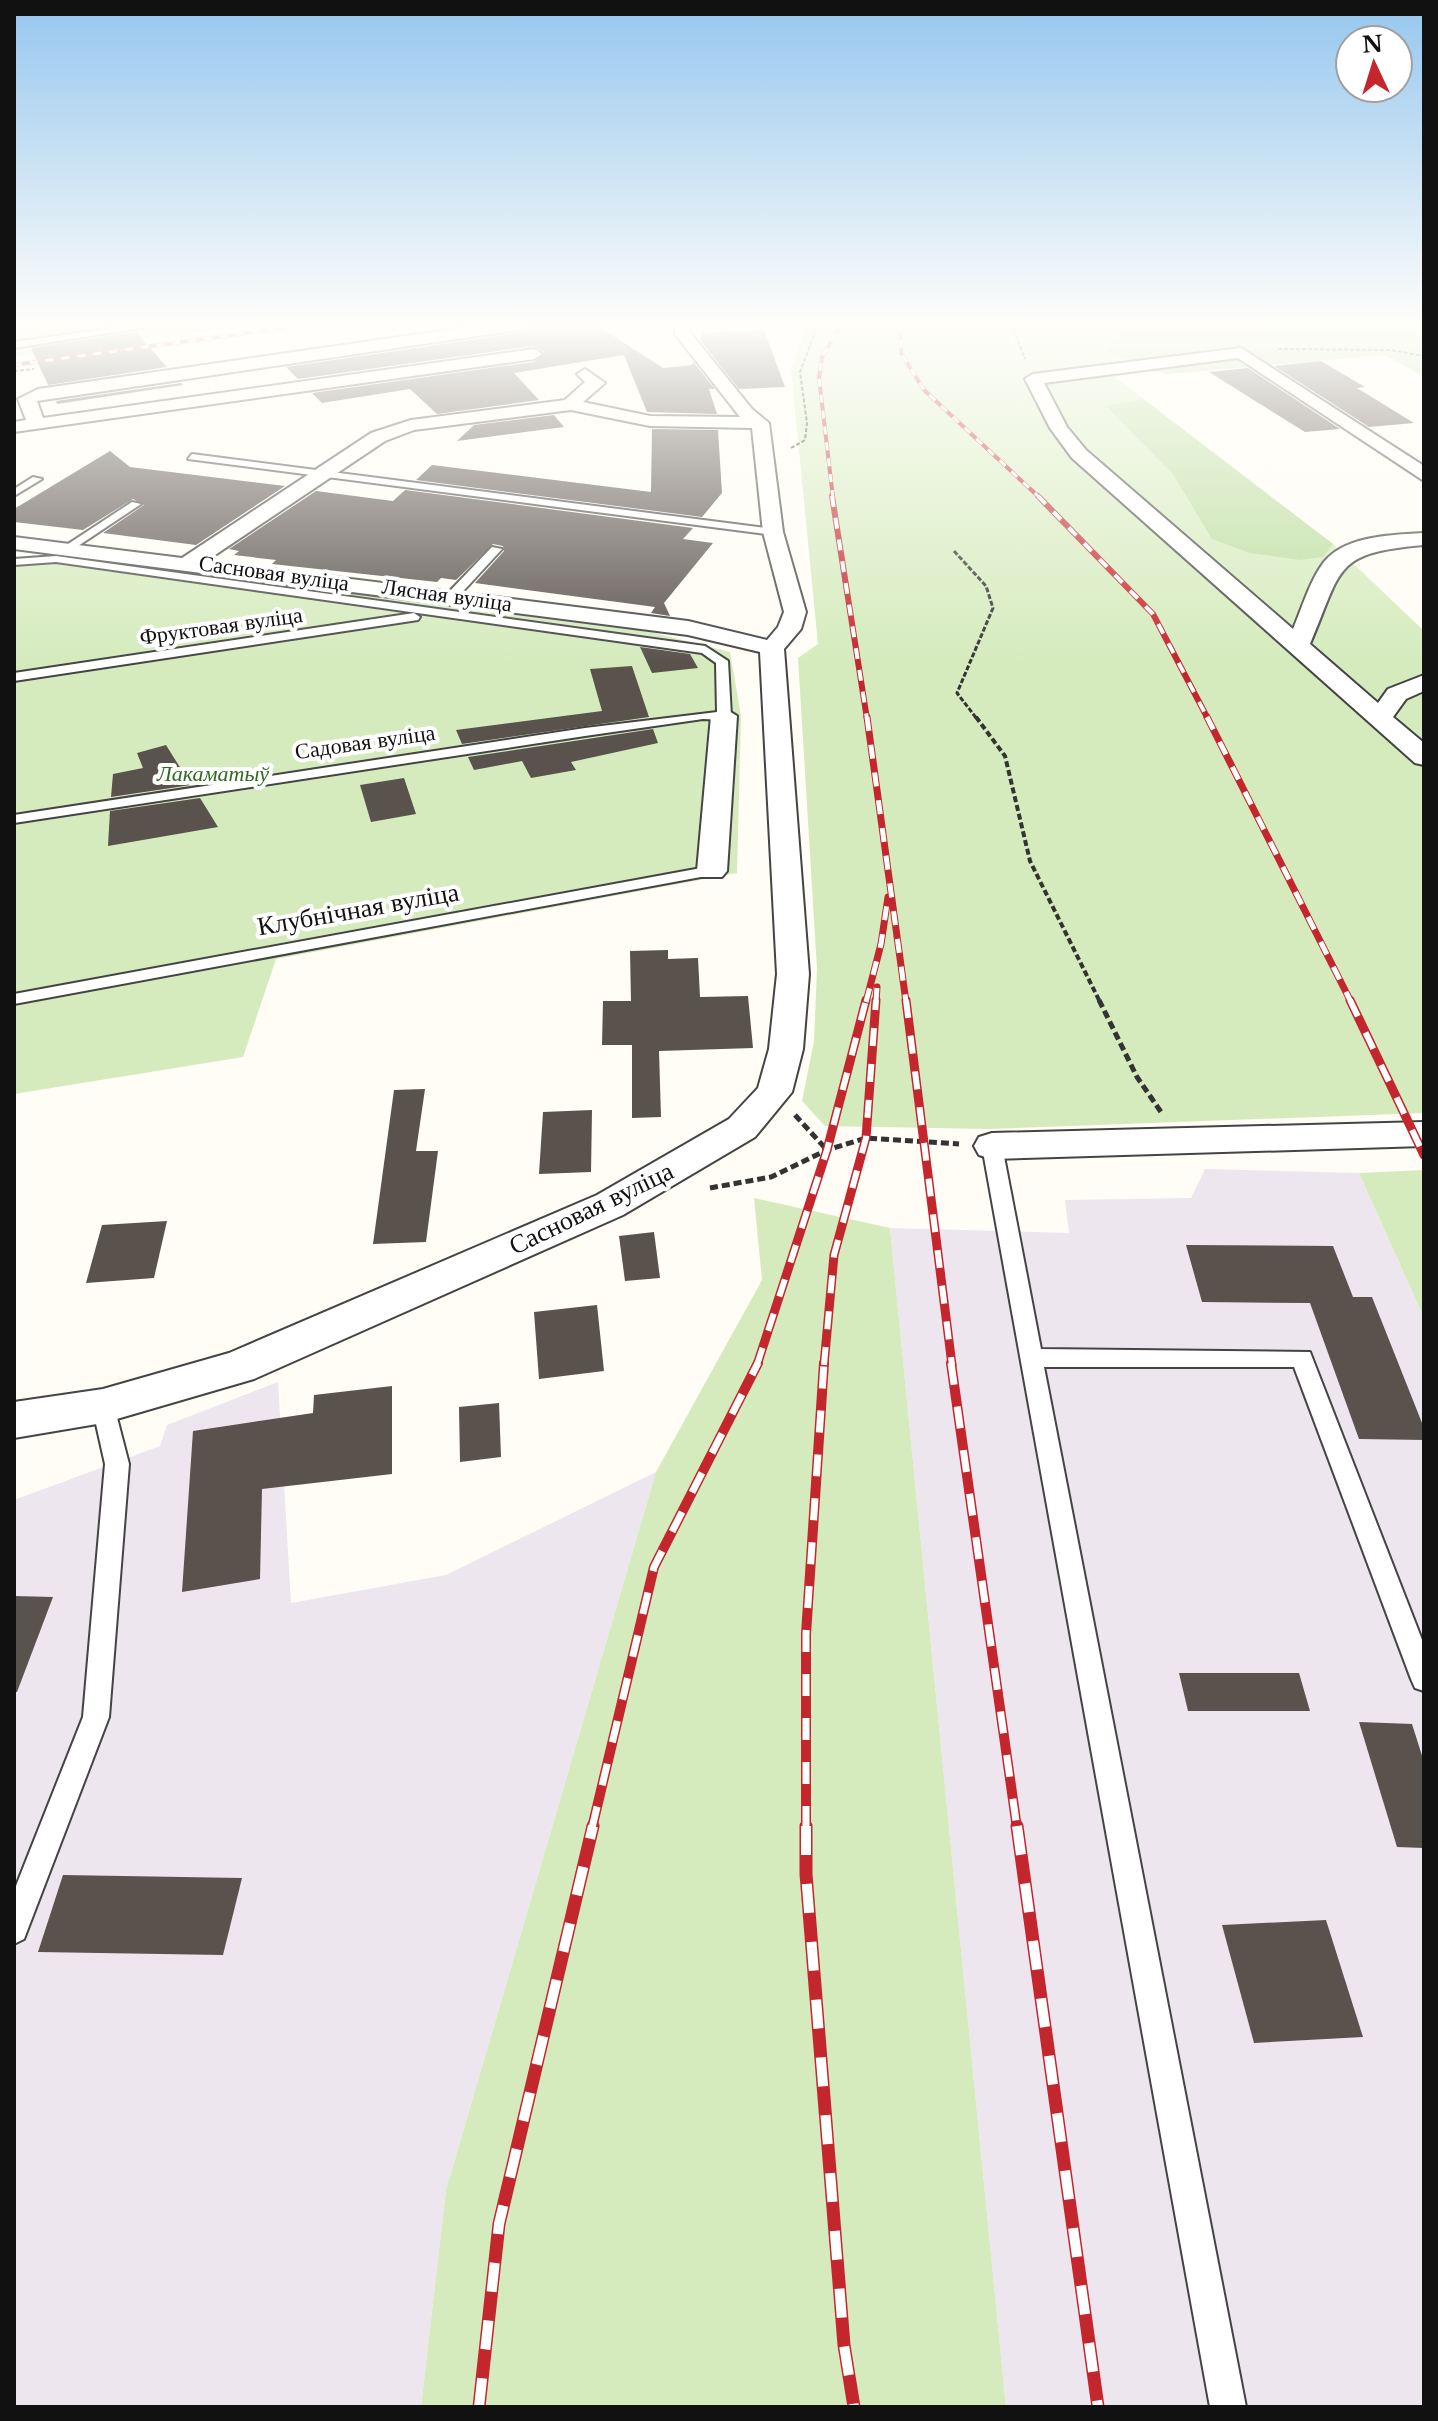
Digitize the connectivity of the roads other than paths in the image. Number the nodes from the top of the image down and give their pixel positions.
1 (378, 437) edge
2 (761, 437) edge
3 (1066, 437) edge
4 (1367, 437) edge
5 (192, 457) dead end
6 (318, 475) junction
7 (1424, 475) edge
8 (37, 479) dead end
9 (14, 493) edge
10 (136, 504) dead end
11 (773, 532) junction
12 (1424, 539) edge
13 (14, 543) edge
14 (68, 548) junction
15 (496, 549) dead end
16 (14, 562) edge
17 (188, 563) junction
18 (443, 605) junction
19 (772, 648) junction
20 (1296, 648) junction
21 (14, 677) edge
22 (1424, 682) edge
23 (724, 716) junction
24 (1379, 719) junction
25 (1424, 757) edge
26 (14, 819) edge
27 (712, 871) joint
28 (14, 999) edge
29 (1424, 1134) edge
30 (992, 1146) joint
31 (1031, 1358) junction
32 (103, 1406) junction
33 (14, 1420) edge
34 (1424, 1679) edge
35 (14, 1929) edge
36 (1228, 2407) edge

1 - 6 street, Сасновая вуліца
2 - 11 street
3 - 20 street
4 - 7 street
5 - 6 lane
6 - 11 lane
6 - 17 street, Сасновая вуліца
8 - 9 lane
10 - 14 lane
11 - 19 street
12 - 20 street
13 - 14 street
14 - 17 street
15 - 18 lane
16 - 18 lane, Лясная вуліца
17 - 18 street, Сасновая вуліца
18 - 19 street, Сасновая вуліца
18 - 21 lane, Фруктовая вуліца
18 - 23 lane, Лясная вуліца
19 - 32 street, Сасновая вуліца
20 - 24 street
22 - 24 street
23 - 26 lane, Садовая вуліца
23 - 27 street
24 - 25 street
27 - 28 lane, Клубнічная вуліца
29 - 30 street
30 - 31 lane
31 - 34 lane
31 - 36 lane
32 - 33 street, Сасновая вуліца
32 - 35 lane

